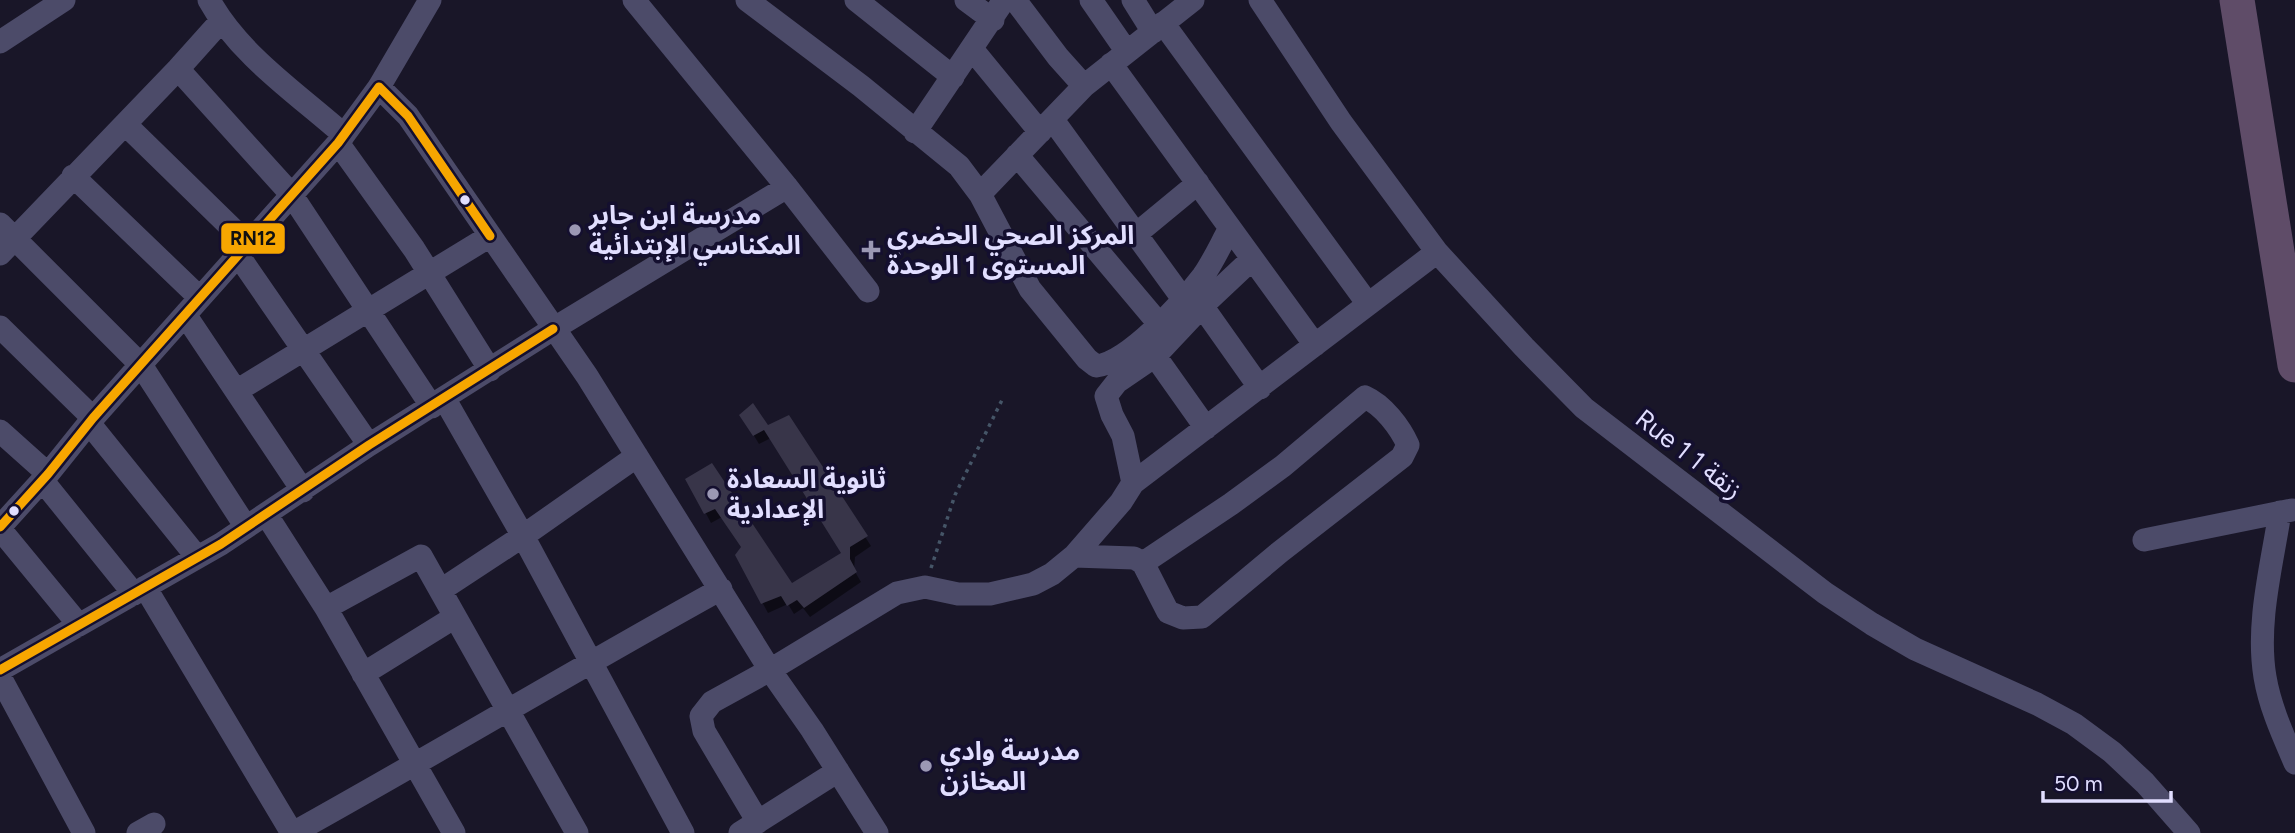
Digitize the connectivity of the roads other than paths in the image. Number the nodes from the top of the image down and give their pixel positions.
1 (64, 0) edge
2 (209, 0) edge
3 (430, 0) edge
4 (634, 0) edge
5 (747, 0) edge
6 (856, 0) edge
7 (966, 0) edge
8 (1015, 0) edge
9 (1091, 0) edge
10 (1133, 0) edge
11 (1193, 0) edge
12 (1260, 0) edge
13 (2237, 0) edge
14 (2259, 0) edge
15 (775, 9) edge
16 (998, 10) edge
17 (221, 22) junction
18 (1158, 27) junction
19 (0, 42) edge
20 (972, 49) junction
21 (1119, 58) junction
22 (178, 69) junction
23 (953, 77) junction
24 (1084, 86) junction
25 (379, 87) junction
26 (125, 124) junction
27 (1047, 126) junction
28 (915, 132) junction
29 (341, 139) junction
30 (1017, 156) junction
31 (73, 176) junction
32 (1198, 183) junction
33 (787, 187) junction
34 (291, 194) junction
35 (980, 194) junction
36 (2295, 227) edge
37 (1230, 228) junction
38 (1135, 235) junction
39 (490, 236) junction
40 (5, 238) edge
41 (243, 250) junction
42 (1437, 252) junction
43 (1252, 260) junction
44 (430, 274) junction
45 (868, 291) dead end
46 (1192, 302) junction
47 (1368, 304) junction
48 (193, 307) junction
49 (369, 310) junction
50 (1160, 325) junction
51 (0, 327) edge
52 (553, 329) junction
53 (1315, 345) junction
54 (305, 350) junction
55 (1155, 356) junction
56 (141, 365) junction
57 (2295, 365) edge
58 (490, 370) junction
59 (1260, 388) junction
60 (238, 390) junction
61 (438, 402) junction
62 (91, 421) junction
63 (1206, 428) junction
64 (0, 431) edge
65 (369, 445) junction
66 (637, 456) junction
67 (45, 477) junction
68 (1133, 483) junction
69 (303, 491) junction
70 (2288, 511) edge
71 (266, 514) junction
72 (246, 527) junction
73 (0, 528) edge
74 (523, 536) junction
75 (2144, 540) dead end
76 (1073, 556) junction
77 (197, 557) junction
78 (1143, 563) junction
79 (721, 589) junction
80 (441, 590) junction
81 (139, 591) junction
82 (326, 608) junction
83 (455, 617) junction
84 (79, 625) junction
85 (591, 661) junction
86 (0, 670) edge
87 (770, 670) junction
88 (363, 674) junction
89 (0, 677) edge
90 (507, 711) junction
91 (2295, 763) edge
92 (415, 766) junction
93 (838, 771) junction
94 (749, 828) edge
95 (83, 833) edge
96 (293, 833) edge
97 (454, 833) edge
98 (576, 833) edge
99 (683, 833) edge
100 (877, 833) edge
101 (2189, 833) edge

1 - 19 street
2 - 17 street
3 - 25 street
4 - 33 street
5 - 15 street
6 - 23 street
7 - 16 street
8 - 24 street
9 - 21 street
10 - 18 street
11 - 18 street
12 - 42 street, Rue 1 زنقة 1
13 - 57 highway
14 - 36 highway
15 - 28 street
16 - 20 street
17 - 22 street
17 - 29 street
18 - 21 street
18 - 47 street
20 - 23 street
20 - 27 street
21 - 24 street
21 - 32 street
22 - 26 street
22 - 34 street
23 - 28 street
24 - 27 street
25 - 29 street
25 - 39 street
26 - 31 street
26 - 41 street
27 - 30 street
27 - 38 street
28 - 35 street
29 - 34 street
29 - 44 street
30 - 35 street
30 - 50 street
31 - 40 street
31 - 48 street
32 - 37 street
32 - 38 street
33 - 45 street
33 - 52 street
34 - 41 street
34 - 49 street
35 - 50 street
37 - 43 street
37 - 46 street
38 - 46 street
39 - 44 street
39 - 52 street
40 - 56 street
41 - 48 street
41 - 54 street
42 - 47 street
42 - 101 street, Rue 1 زنقة 1
43 - 46 street
43 - 53 street
44 - 49 street
44 - 58 street
46 - 50 street
46 - 55 street
46 - 59 street
47 - 53 street
48 - 56 street
48 - 60 street
49 - 54 street
49 - 61 street
51 - 62 street
52 - 58 street
52 - 66 street
53 - 59 street
54 - 60 street
54 - 65 street
55 - 63 street
55 - 68 street
56 - 62 street
56 - 72 street
58 - 61 street
59 - 63 street
60 - 69 street
61 - 65 street
61 - 74 street
62 - 67 street
62 - 77 street
63 - 68 street
64 - 67 street
65 - 69 street
66 - 74 street
66 - 79 street
67 - 73 street
67 - 81 street
68 - 76 street
69 - 71 street
70 - 75 street
70 - 91 street
71 - 72 street
71 - 82 street
72 - 77 street
73 - 84 street
74 - 80 street
74 - 85 street
76 - 78 street
76 - 87 street
77 - 81 street
78 - 78 street
79 - 85 street
79 - 87 street
80 - 82 street
80 - 83 street
81 - 84 street
81 - 96 street
82 - 88 street
83 - 88 street
83 - 90 street
84 - 86 street
85 - 90 street
85 - 99 street
87 - 93 street
87 - 94 street
88 - 92 street
89 - 95 street
90 - 92 street
90 - 98 street
92 - 96 street
92 - 97 street
93 - 94 street
93 - 100 street

